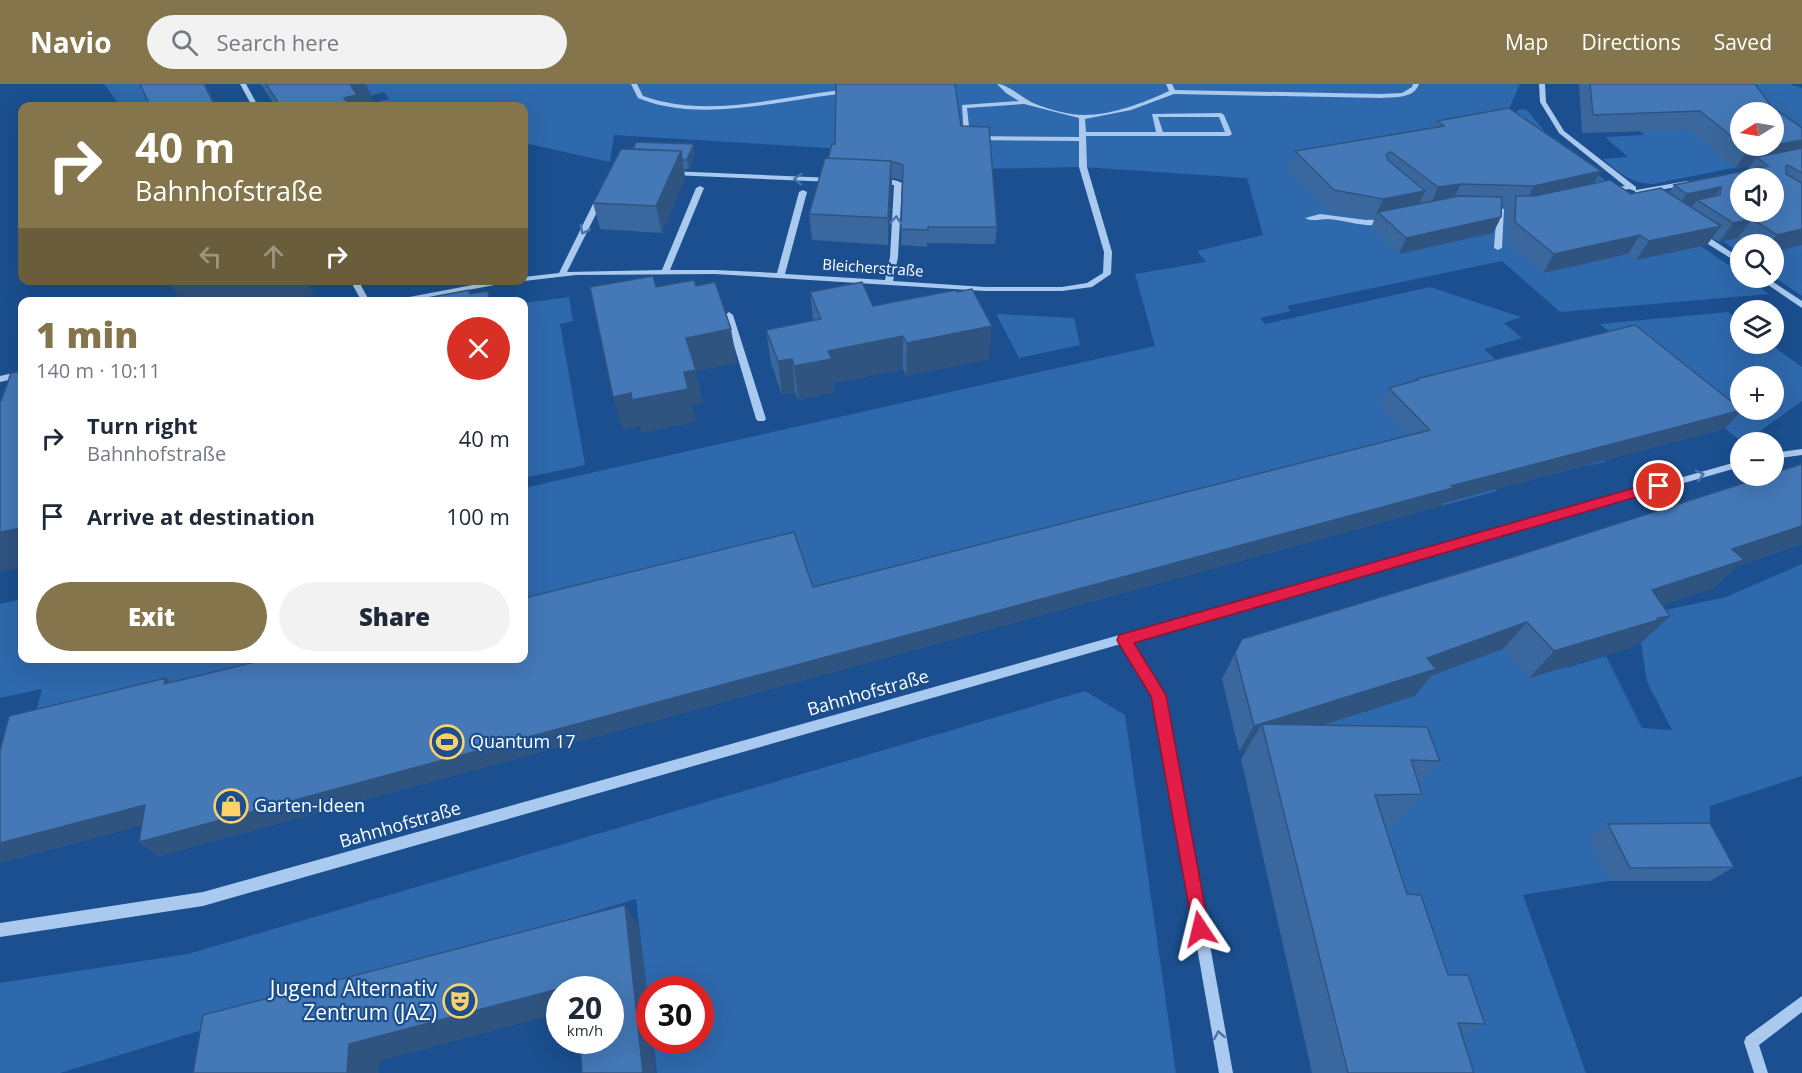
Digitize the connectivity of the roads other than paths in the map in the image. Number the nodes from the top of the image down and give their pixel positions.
1 (243, 84) edge
2 (634, 84) edge
3 (1000, 84) edge
4 (1169, 84) edge
5 (1416, 84) edge
6 (1542, 84) edge
7 (858, 91) edge
8 (1173, 92) junction
9 (253, 102) edge
10 (1025, 102) junction
11 (1082, 117) junction
12 (1160, 134) junction
13 (1083, 136) junction
14 (667, 173) edge
15 (840, 181) edge
16 (875, 182) edge
17 (1692, 182) edge
18 (1630, 187) junction
19 (700, 188) dead end
20 (603, 190) edge
21 (803, 192) dead end
22 (1638, 192) junction
23 (1598, 194) edge
24 (1647, 198) edge
25 (1490, 209) edge
26 (1500, 209) junction
27 (1511, 209) edge
28 (1309, 218) dead end
29 (1395, 219) edge
30 (1692, 230) edge
31 (1498, 248) dead end
32 (1730, 255) edge
33 (665, 272) junction
34 (562, 274) junction
35 (780, 276) junction
36 (528, 278) edge
37 (888, 283) junction
38 (484, 285) edge
39 (1777, 288) edge
40 (459, 289) junction
41 (415, 297) edge
42 (459, 297) edge
43 (1802, 305) edge
44 (729, 315) edge
45 (18, 375) edge
46 (0, 379) edge
47 (761, 419) dead end
48 (1802, 452) edge
49 (1784, 454) edge
50 (1730, 467) edge
51 (1124, 640) junction
52 (0, 930) edge
53 (1802, 1003) edge
54 (1226, 1073) edge
55 (1761, 1073) edge

1 - 9 street
2 - 7 street
3 - 10 street
4 - 8 street
5 - 8 street
6 - 18 street
8 - 11 street
10 - 11 street
10 - 13 street
11 - 13 street
12 - 12 street
12 - 13 street
13 - 37 street, Bleicherstraße
15 -> 14 street
37 -> 16 street
17 - 22 street
18 - 22 street
18 - 23 street
19 - 33 street
20 -> 34 street
21 - 35 street
22 - 24 street
25 - 26 street
26 - 27 street
26 - 31 street
28 - 29 street
30 - 32 street
33 - 34 street, Bleicherstraße
33 - 35 street, Bleicherstraße
34 - 36 street, Bleicherstraße
35 - 37 street, Bleicherstraße
38 - 40 street
39 - 43 street
40 - 41 street
40 - 42 street
44 - 47 street
45 - 46 street
48 - 49 street
51 -> 50 street, Bahnhofstraße
51 - 52 street, Bahnhofstraße
54 -> 51 street
53 - 55 street

